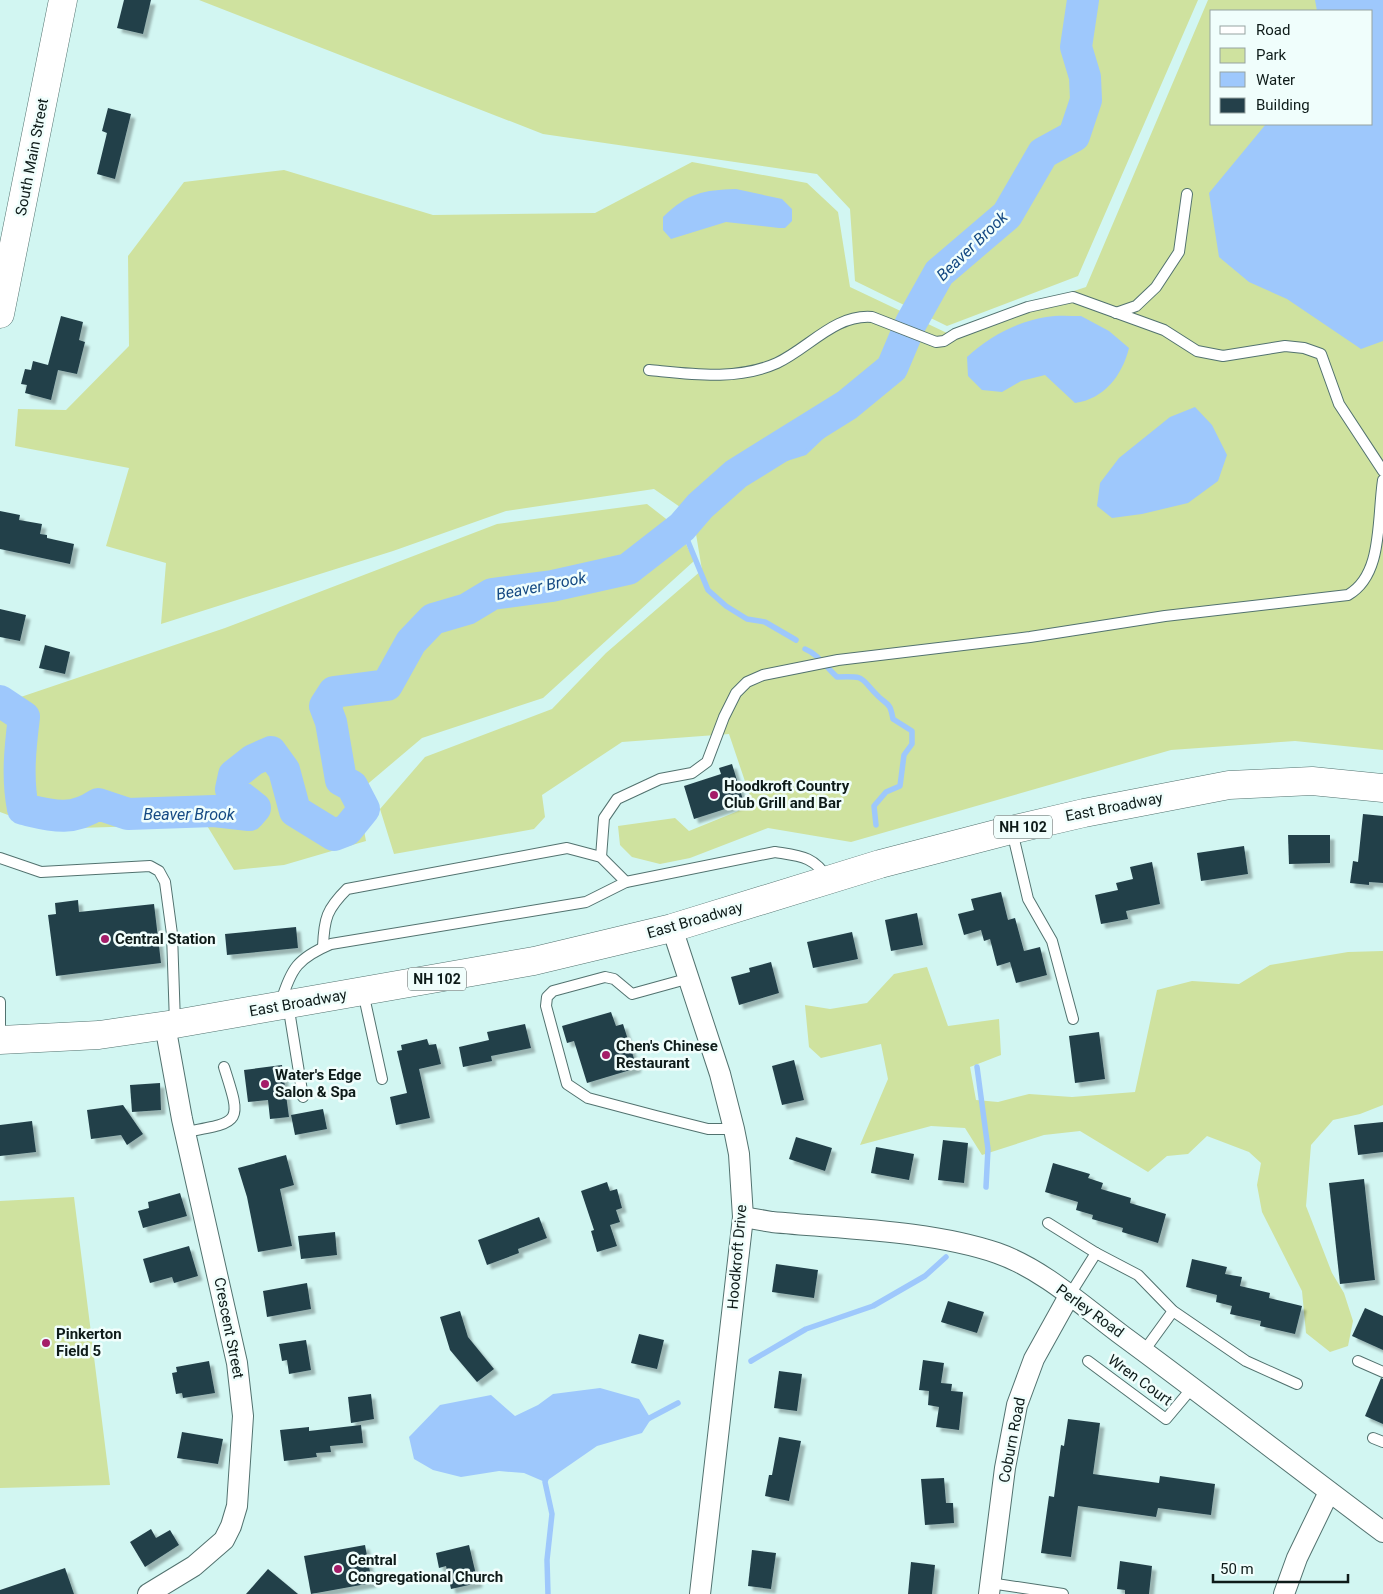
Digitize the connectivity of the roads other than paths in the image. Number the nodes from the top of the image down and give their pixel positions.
1 (63, 0) edge
2 (1187, 194) dead end
3 (1116, 313) junction
4 (0, 314) edge
5 (649, 370) dead end
6 (1383, 470) edge
7 (1383, 480) edge
8 (1383, 788) edge
9 (1011, 830) junction
10 (601, 857) junction
11 (0, 858) edge
12 (828, 880) junction
13 (626, 882) junction
14 (672, 928) junction
15 (324, 947) junction
16 (690, 978) junction
17 (363, 992) junction
18 (0, 1002) edge
19 (284, 1005) junction
20 (1073, 1019) dead end
21 (170, 1024) junction
22 (0, 1032) edge
23 (0, 1040) edge
24 (224, 1067) dead end
25 (382, 1079) dead end
26 (303, 1097) dead end
27 (734, 1129) junction
28 (185, 1132) junction
29 (743, 1217) junction
30 (1048, 1223) dead end
31 (1096, 1254) junction
32 (1069, 1296) junction
33 (1173, 1311) junction
34 (1144, 1351) junction
35 (1088, 1361) dead end
36 (1358, 1361) dead end
37 (1383, 1372) edge
38 (1297, 1384) dead end
39 (1192, 1388) junction
40 (1329, 1492) junction
41 (1383, 1532) edge
42 (990, 1589) edge
43 (148, 1594) edge
44 (700, 1594) edge
45 (1063, 1594) edge
46 (1284, 1594) edge

1 - 4 main road, South Main Street
2 - 3 lane
3 - 5 lane
3 - 6 lane
7 - 10 lane
8 - 9 main road, East Broadway / NH 102
9 - 12 main road, East Broadway / NH 102
9 - 20 lane
10 - 13 lane
10 - 15 lane
11 - 21 lane
12 - 13 lane
12 - 14 main road, East Broadway / NH 102
13 - 15 lane
14 - 16 street, Hoodkroft Drive
14 - 17 main road, East Broadway / NH 102
15 - 19 lane
16 - 27 street, Hoodkroft Drive
16 - 27 lane
17 - 19 main road, East Broadway / NH 102
17 - 25 lane
18 - 22 lane
19 - 21 main road, East Broadway / NH 102
19 - 26 lane
21 - 23 main road, East Broadway / NH 102
21 - 28 street, Crescent Street
24 - 28 lane
27 - 29 street, Hoodkroft Drive
28 - 43 street, Crescent Street
29 - 32 street, Perley Road
29 - 44 street, Hoodkroft Drive
30 - 31 lane
31 - 32 lane
31 - 33 lane
32 - 34 street, Perley Road
32 - 42 street, Coburn Road
33 - 34 lane
33 - 38 lane
34 - 39 street, Perley Road
35 - 39 lane, Wren Court
36 - 37 lane
39 - 40 street, Perley Road
40 - 41 street, Perley Road
40 - 46 street
42 - 45 lane

